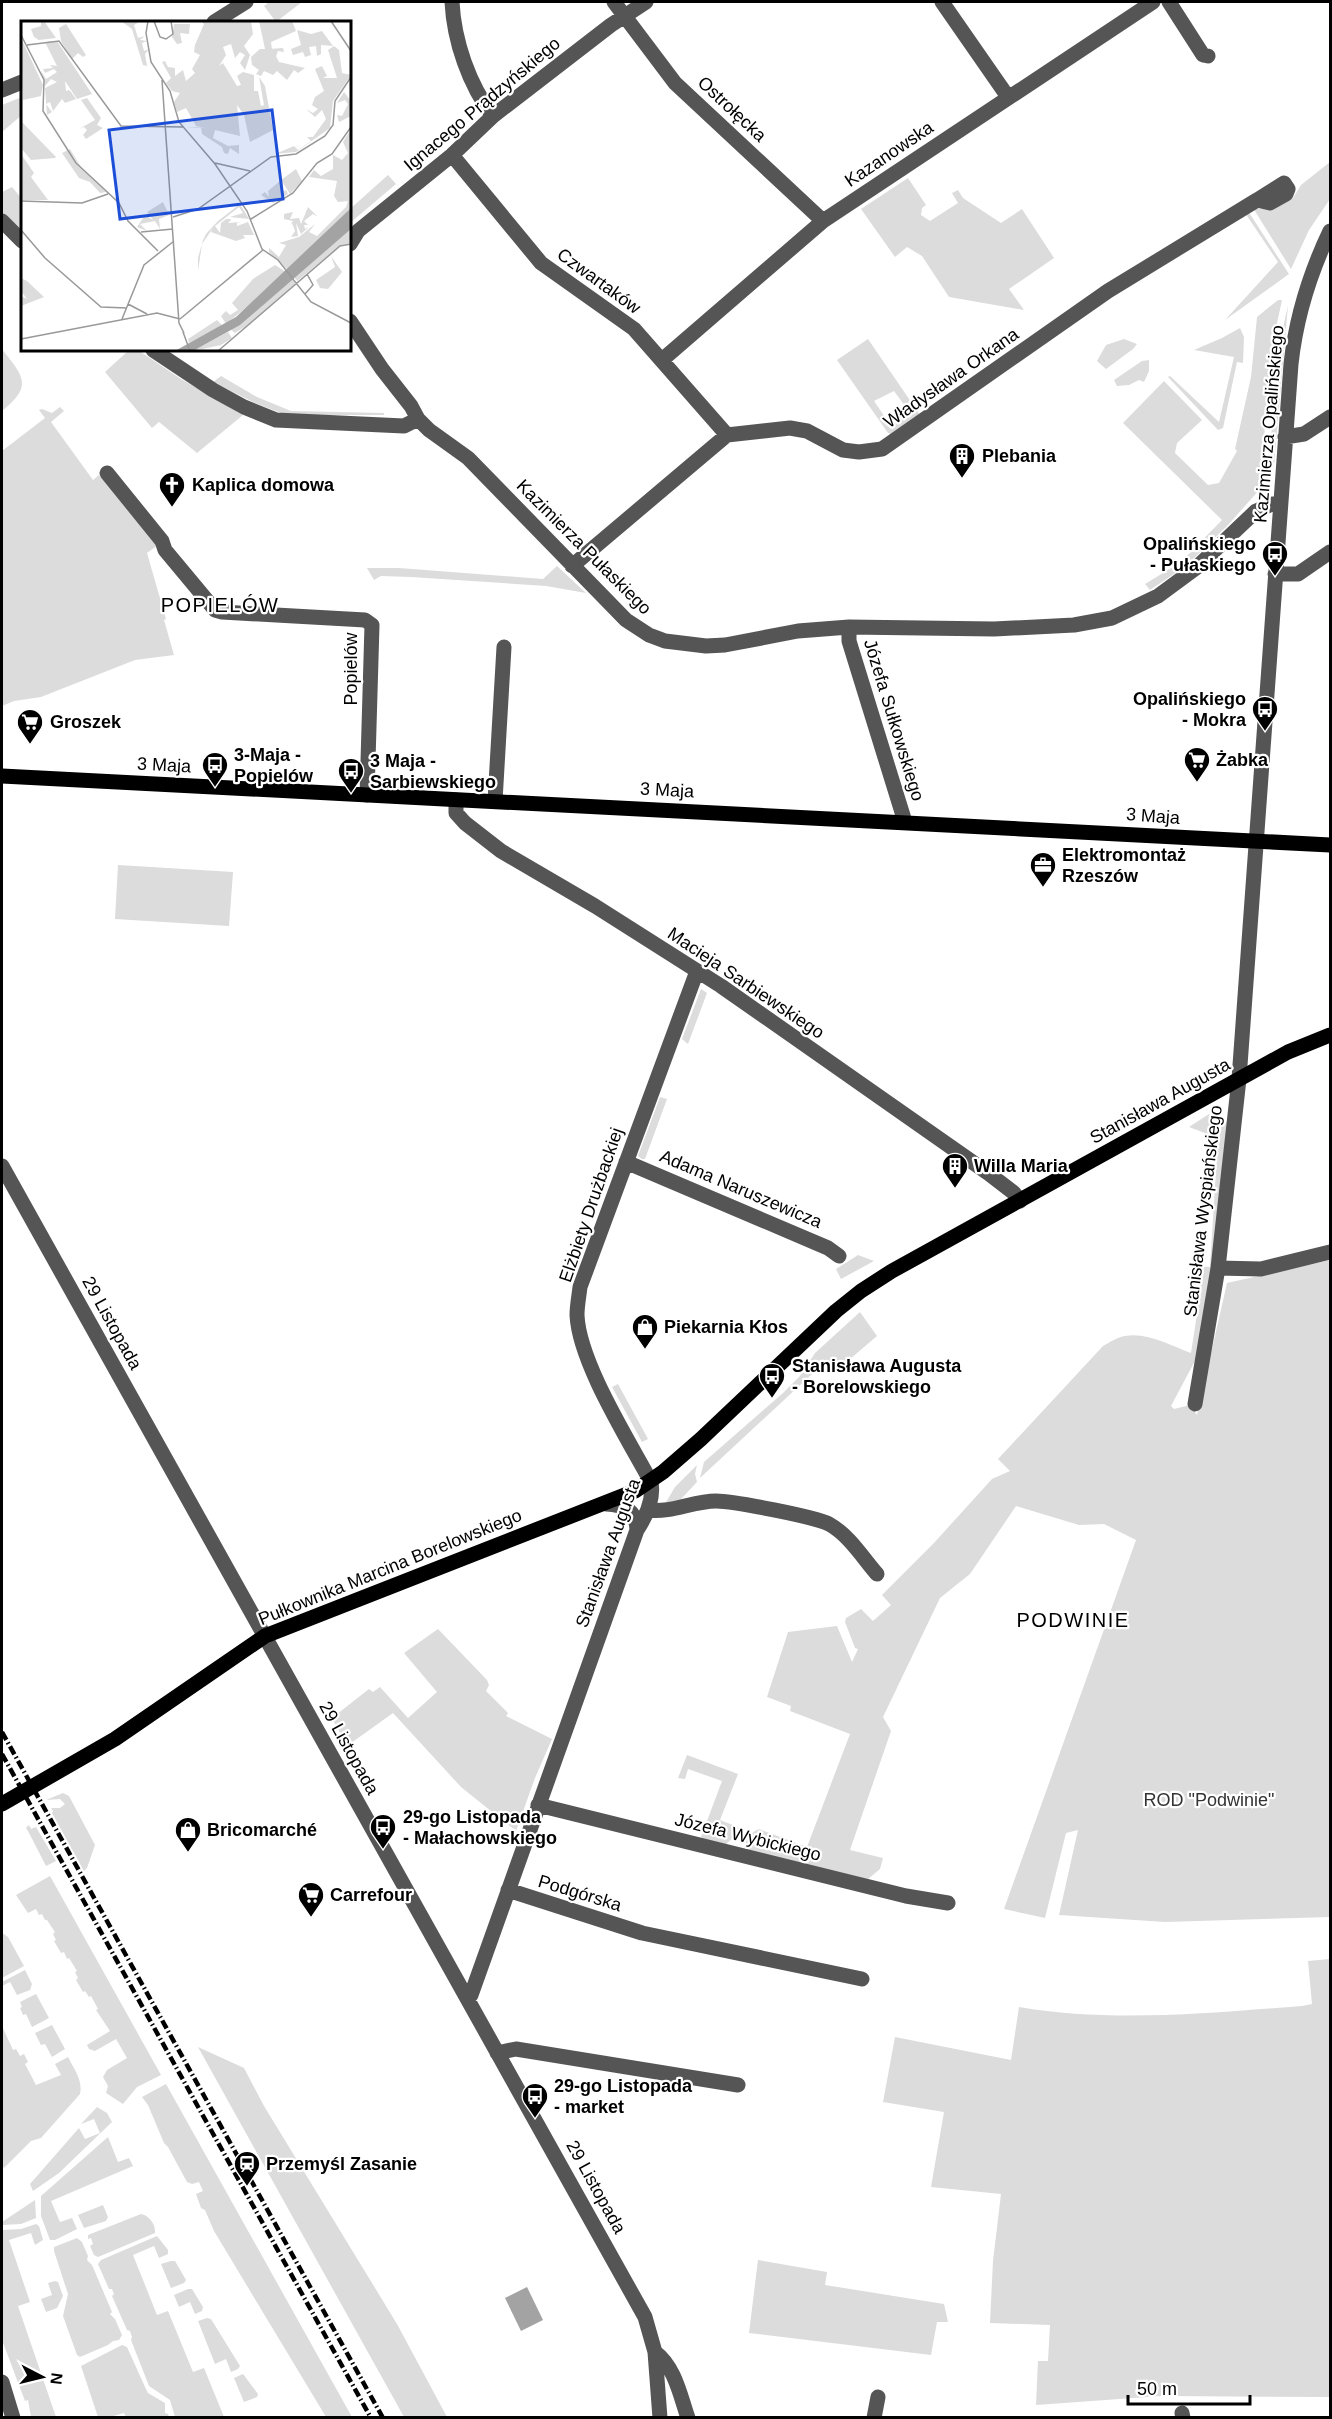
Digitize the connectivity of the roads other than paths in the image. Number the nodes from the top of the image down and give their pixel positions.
1 (246, 2) edge
2 (452, 2) edge
3 (614, 2) edge
4 (646, 2) edge
5 (942, 2) edge
6 (1154, 2) edge
7 (1169, 2) edge
8 (625, 16) junction
9 (216, 21) edge
10 (1209, 56) dead end
11 (21, 82) edge
12 (2, 90) edge
13 (1008, 97) junction
14 (493, 116) junction
15 (452, 155) junction
16 (1257, 200) dead end
17 (2, 221) edge
18 (823, 221) junction
19 (1330, 231) edge
20 (21, 240) edge
21 (351, 242) edge
22 (351, 322) edge
23 (154, 351) edge
24 (662, 360) junction
25 (1330, 417) edge
26 (418, 419) junction
27 (727, 435) junction
28 (1285, 437) junction
29 (107, 473) dead end
30 (1280, 505) junction
31 (1330, 552) edge
32 (572, 566) junction
33 (1275, 574) junction
34 (849, 627) junction
35 (504, 647) dead end
36 (2, 776) edge
37 (367, 795) junction
38 (456, 800) junction
39 (495, 801) junction
40 (905, 822) junction
41 (1257, 842) junction
42 (1330, 845) edge
43 (697, 971) junction
44 (1330, 1035) edge
45 (1239, 1079) junction
46 (626, 1162) junction
47 (2, 1166) edge
48 (1020, 1201) junction
49 (1330, 1252) edge
50 (839, 1256) dead end
51 (1218, 1268) junction
52 (1195, 1404) dead end
53 (651, 1482) junction
54 (606, 1504) junction
55 (648, 1510) junction
56 (638, 1530) junction
57 (877, 1574) dead end
58 (265, 1636) junction
59 (2, 1804) edge
60 (538, 1805) junction
61 (508, 1890) junction
62 (948, 1903) dead end
63 (862, 1979) dead end
64 (467, 1998) junction
65 (497, 2053) junction
66 (738, 2085) dead end
67 (655, 2352) junction
68 (2, 2382) edge
69 (878, 2397) dead end
70 (13, 2418) edge
71 (660, 2418) edge
72 (688, 2418) edge
73 (873, 2418) edge

1 - 9 street
2 - 14 street
3 - 8 street, Ostrołęcka
4 - 8 street, Ignacego Prądzyńskiego
5 - 13 street
6 - 13 street, Kazanowska
7 - 10 street
8 - 14 street, Ignacego Prądzyńskiego
8 - 18 street, Ostrołęcka
11 - 12 street
13 - 18 street, Kazanowska
14 - 15 street, Ignacego Prądzyńskiego
15 - 21 street, Ignacego Prądzyńskiego
15 - 24 street, Czwartaków
16 - 27 street, Władysława Orkana
17 - 20 street
18 - 24 street, Kazanowska
19 - 28 street, Kazimierza Opalińskiego
22 - 26 street
23 - 26 street
24 - 27 street, Czwartaków
25 - 28 street
26 - 32 street, Kazimierza Pułaskiego
27 - 32 street
28 - 30 street, Kazimierza Opalińskiego
29 - 37 street, Popielów
30 - 33 street, Kazimierza Opalińskiego
30 - 34 street, Kazimierza Pułaskiego
31 - 33 street
32 - 34 street, Kazimierza Pułaskiego
33 - 41 street, Kazimierza Opalińskiego
34 - 40 street, Józefa Sułkowskiego
35 - 39 street
36 - 37 main road, 3 Maja
37 - 38 main road, 3 Maja
38 - 39 main road, 3 Maja
38 - 43 street, Macieja Sarbiewskiego
39 - 40 main road, 3 Maja
40 - 41 main road, 3 Maja
41 - 42 main road, 3 Maja
41 - 45 street, Stanisława Wyspiańskiego
43 - 46 street, Elżbiety Drużbackiej
43 - 48 street, Macieja Sarbiewskiego
44 - 45 main road, Stanisława Augusta
45 - 48 main road, Stanisława Augusta
45 - 51 street, Stanisława Wyspiańskiego
46 - 50 street, Adama Naruszewicza
46 - 53 street, Elżbiety Drużbackiej
47 - 58 street, 29 Listopada
48 - 53 main road, Stanisława Augusta
49 - 51 street
51 - 52 street, Stanisława Wyspiańskiego
53 - 54 main road, Pułkownika Marcina Borelowskiego
53 - 55 street, Stanisława Augusta
54 - 56 street
54 - 58 main road, Pułkownika Marcina Borelowskiego
55 - 56 street, Stanisława Augusta
55 - 57 street
56 - 60 street, Stanisława Augusta
58 - 59 main road, Pułkownika Marcina Borelowskiego
58 - 64 street, 29 Listopada
60 - 61 street, Stanisława Augusta
60 - 62 street, Józefa Wybickiego
61 - 63 street, Podgórska
61 - 64 street, Stanisława Augusta
64 - 65 street, 29 Listopada
65 - 66 street
65 - 67 street, 29 Listopada
67 - 71 street
67 - 72 street
68 - 70 street
69 - 73 street

